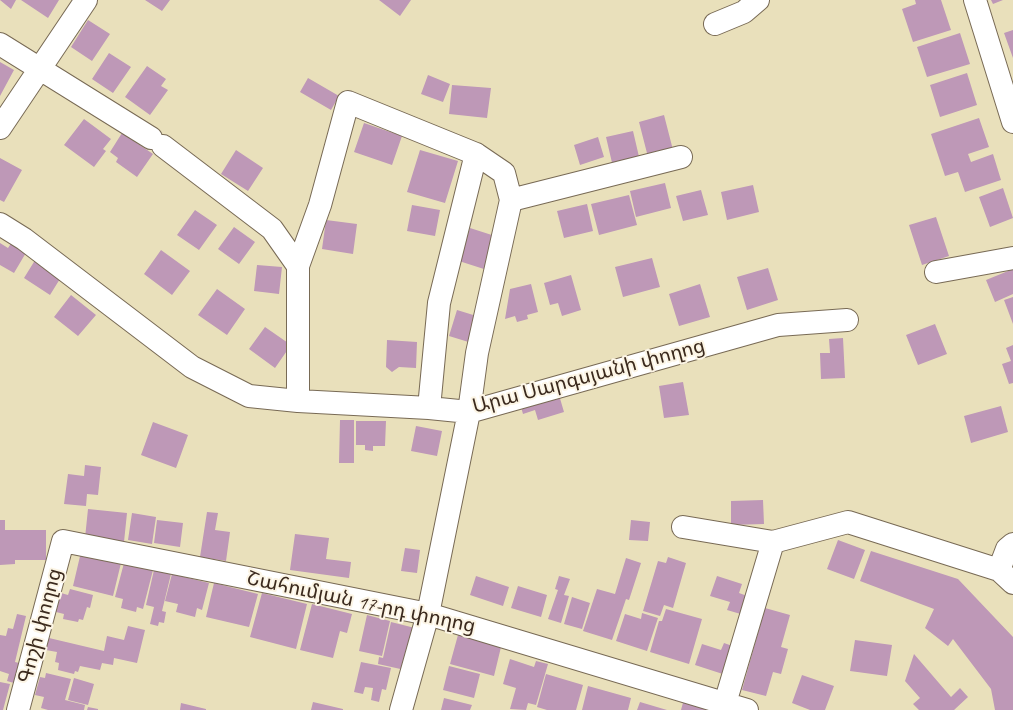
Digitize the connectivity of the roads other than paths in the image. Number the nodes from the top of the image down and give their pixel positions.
1 (86, 0) edge
2 (758, 0) edge
3 (975, 0) edge
4 (715, 24) dead end
5 (0, 44) edge
6 (40, 68) junction
7 (1013, 122) edge
8 (0, 128) edge
9 (476, 154) junction
10 (681, 157) dead end
11 (511, 200) junction
12 (0, 224) edge
13 (1013, 258) edge
14 (298, 266) junction
15 (936, 272) dead end
16 (847, 320) dead end
17 (298, 401) junction
18 (429, 408) junction
19 (469, 412) junction
20 (683, 527) dead end
21 (63, 542) joint
22 (773, 542) junction
23 (1013, 544) edge
24 (1006, 577) edge
25 (428, 614) junction
26 (724, 706) edge
27 (18, 710) edge
28 (401, 710) edge
29 (747, 710) edge

1 - 6 street
2 - 4 street
3 - 7 street
5 - 6 street
6 - 8 street
6 - 14 street
9 - 11 street
9 - 14 street
9 - 18 street
10 - 11 street
11 - 19 street
12 - 17 street, Արա Սարգսյանի փողոց
13 - 15 street
14 - 17 street
16 - 19 street, Արա Սարգսյանի փողոց
17 - 18 street, Արա Սարգսյանի փողոց
18 - 19 street, Արա Սարգսյանի փողոց
19 - 25 street
20 - 22 street
21 - 25 street, Շահումյան 17-րդ փողոց
21 - 27 street, Գոշի փողոց
22 - 24 street
22 - 26 street
23 - 24 street
25 - 26 street, Շահումյան 17-րդ փողոց
25 - 28 street
26 - 29 street, Շահումյան 17-րդ փողոց

